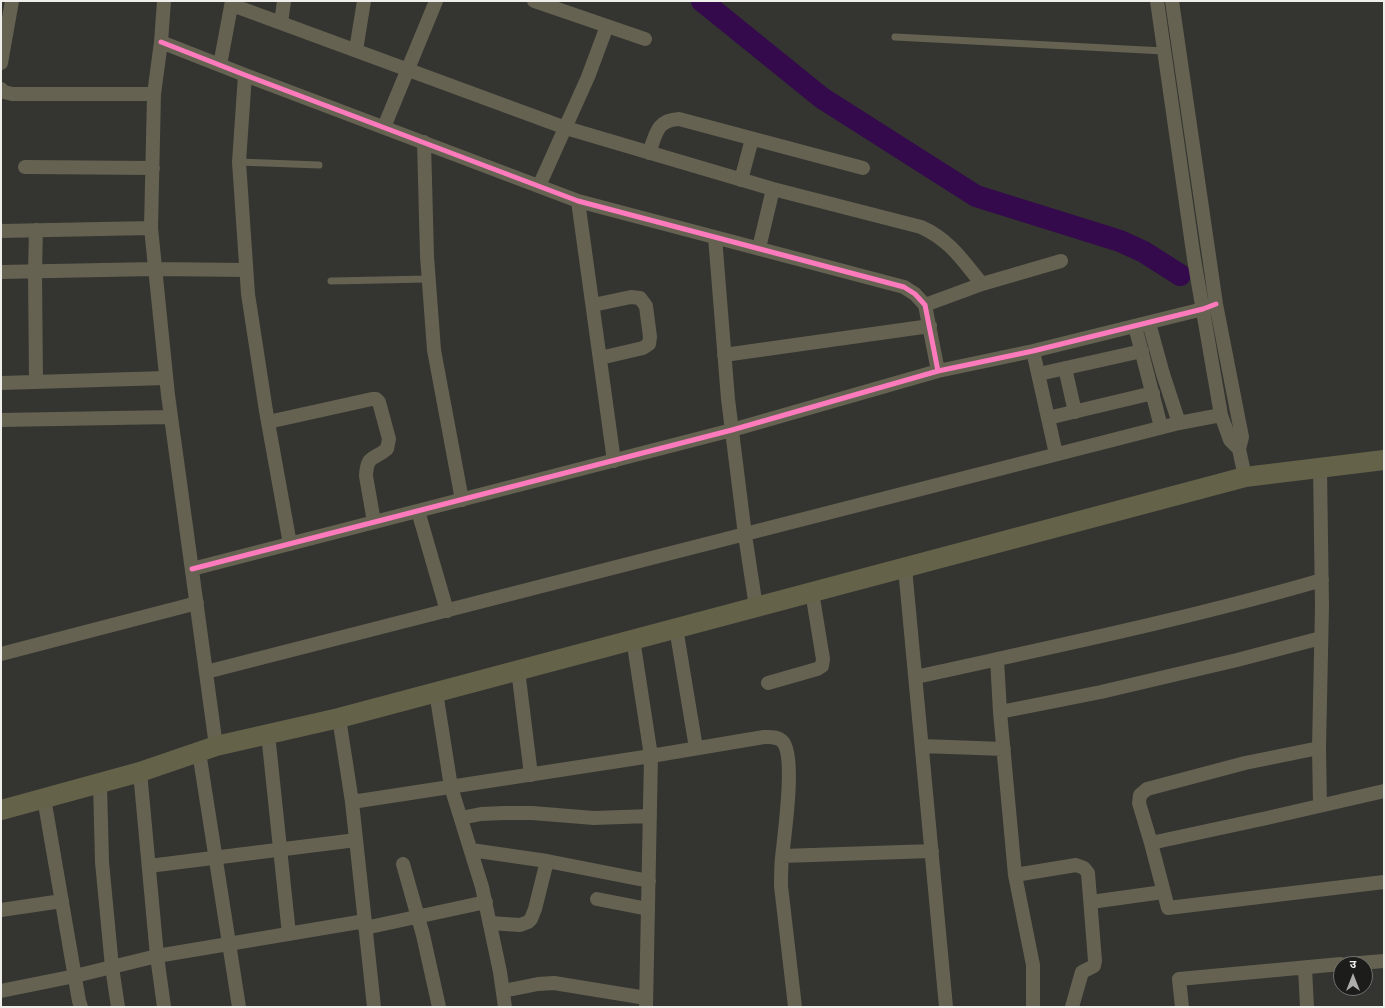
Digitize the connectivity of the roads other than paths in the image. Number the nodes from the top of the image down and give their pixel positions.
1 (12, 1) edge
2 (164, 1) edge
3 (284, 1) edge
4 (364, 1) edge
5 (436, 1) edge
6 (534, 1) edge
7 (1157, 1) edge
8 (1172, 1) edge
9 (232, 3) edge
10 (5, 18) edge
11 (281, 23) junction
12 (608, 26) junction
13 (895, 37) dead end
14 (645, 39) dead end
15 (161, 42) junction
16 (356, 50) junction
17 (1164, 51) junction
18 (1, 63) edge
19 (220, 65) junction
20 (407, 69) junction
21 (245, 75) junction
22 (1, 89) edge
23 (154, 94) junction
24 (384, 127) junction
25 (566, 128) junction
26 (752, 139) junction
27 (424, 142) junction
28 (649, 153) junction
29 (239, 162) junction
30 (319, 165) dead end
31 (26, 167) dead end
32 (153, 168) junction
33 (863, 168) dead end
34 (741, 180) junction
35 (539, 186) junction
36 (772, 189) junction
37 (578, 201) junction
38 (151, 228) junction
39 (36, 230) junction
40 (1, 231) edge
41 (715, 237) junction
42 (759, 248) junction
43 (1061, 262) dead end
44 (156, 269) junction
45 (246, 270) junction
46 (1, 272) edge
47 (35, 272) junction
48 (429, 278) junction
49 (331, 281) dead end
50 (982, 284) junction
51 (1216, 304) junction
52 (593, 305) junction
53 (925, 305) junction
54 (1203, 309) junction
55 (1142, 324) junction
56 (930, 326) junction
57 (1033, 351) junction
58 (1142, 351) junction
59 (724, 355) junction
60 (600, 358) junction
61 (1065, 368) junction
62 (938, 371) junction
63 (1039, 374) junction
64 (166, 378) junction
65 (36, 382) junction
66 (1, 383) edge
67 (1152, 393) junction
68 (1075, 412) junction
69 (1221, 415) junction
70 (171, 417) junction
71 (1048, 418) junction
72 (1, 420) edge
73 (268, 422) junction
74 (1179, 423) junction
75 (1161, 427) junction
76 (732, 430) junction
77 (1239, 449) junction
78 (1056, 454) junction
79 (1384, 460) edge
80 (614, 461) junction
81 (1320, 468) junction
82 (1245, 477) junction
83 (462, 500) junction
84 (418, 511) junction
85 (374, 522) junction
86 (745, 535) junction
87 (290, 544) junction
88 (905, 568) junction
89 (192, 569) junction
90 (1322, 580) junction
91 (812, 592) junction
92 (196, 603) junction
93 (756, 607) junction
94 (447, 610) junction
95 (676, 628) junction
96 (1321, 638) junction
97 (633, 639) junction
98 (1, 654) edge
99 (997, 659) junction
100 (518, 670) junction
101 (206, 672) junction
102 (916, 677) junction
103 (768, 684) dead end
104 (436, 692) junction
105 (1000, 712) junction
106 (339, 718) junction
107 (268, 734) junction
108 (922, 746) junction
109 (696, 748) junction
110 (1319, 748) junction
111 (207, 749) junction
112 (1004, 749) junction
113 (651, 756) junction
114 (140, 772) junction
115 (531, 775) junction
116 (100, 784) junction
117 (451, 787) junction
118 (1384, 791) edge
119 (44, 798) junction
120 (352, 802) junction
121 (1320, 806) junction
122 (1, 810) edge
123 (650, 816) junction
124 (461, 818) junction
125 (356, 840) junction
126 (1151, 843) junction
127 (280, 849) junction
128 (471, 850) junction
129 (932, 851) junction
130 (782, 856) junction
131 (216, 857) junction
132 (547, 862) junction
133 (403, 864) dead end
134 (149, 866) junction
135 (1015, 875) junction
136 (648, 881) junction
137 (1384, 882) edge
138 (1164, 892) junction
139 (597, 900) dead end
140 (62, 901) junction
141 (486, 902) junction
142 (1091, 902) junction
143 (648, 909) junction
144 (1, 910) edge
145 (418, 917) junction
146 (490, 923) junction
147 (365, 924) junction
148 (289, 934) junction
149 (230, 944) junction
150 (157, 956) junction
151 (1384, 961) edge
152 (1373, 962) edge
153 (1333, 965) edge
154 (112, 967) junction
155 (1305, 968) junction
156 (75, 976) junction
157 (502, 991) junction
158 (1, 992) edge
159 (646, 1003) edge
160 (81, 1007) edge
161 (118, 1007) edge
162 (164, 1007) edge
163 (239, 1007) edge
164 (374, 1007) edge
165 (439, 1007) edge
166 (505, 1007) edge
167 (795, 1007) edge
168 (946, 1007) edge
169 (1033, 1007) edge
170 (1072, 1007) edge
171 (1182, 1007) edge
172 (1306, 1007) edge

1 - 10 street
2 - 15 street
3 - 11 street
4 - 16 street
5 - 20 street
6 - 12 street
7 - 17 street
8 - 51 street
9 - 11 street
9 - 19 street
10 - 18 street
11 - 16 street
12 - 14 street
12 - 25 street
13 - 17 lane
15 - 19 street
15 - 23 street
16 - 20 street
17 - 54 street
19 - 21 street
20 - 24 street
20 - 25 street
21 - 24 street
21 - 29 street
22 - 23 street
23 - 32 street
24 - 27 street
25 - 28 street
25 - 35 street
26 - 28 street
26 - 33 street
26 - 34 street
27 - 35 street
27 - 48 street
28 - 34 street
29 - 30 lane
29 - 45 street
31 - 32 street
32 - 38 street
34 - 36 street
35 - 37 street
36 - 42 street
36 - 50 street
37 - 41 street
37 - 52 street
38 - 39 street
38 - 44 street
39 - 40 street
39 - 47 street
41 - 42 street
41 - 59 street
42 - 53 street
43 - 50 street
44 - 45 street
44 - 47 street
44 - 64 street
45 - 73 street
46 - 47 street
47 - 65 street
48 - 49 lane
48 - 83 street
50 - 53 street
51 - 54 street
51 - 77 street
52 - 60 street
52 - 60 street
53 - 56 street
54 - 55 street
54 - 69 street
55 - 57 street
55 - 58 street
55 - 74 street
56 - 59 street
56 - 62 street
57 - 62 street
57 - 63 street
58 - 61 street
58 - 67 street
59 - 76 street
60 - 80 street
61 - 63 street
61 - 68 street
62 - 76 street
63 - 71 street
64 - 65 street
64 - 70 street
65 - 66 street
67 - 68 street
67 - 75 street
68 - 71 street
69 - 74 street
69 - 77 street
70 - 72 street
70 - 89 street
71 - 78 street
73 - 85 street
73 - 87 street
74 - 75 street
75 - 78 street
76 - 80 street
76 - 86 street
77 - 82 street
78 - 86 street
79 - 81 main road
80 - 83 street
81 - 82 main road
81 - 90 street
82 - 88 main road
83 - 84 street
84 - 85 street
84 - 94 street
85 - 87 street
86 - 93 street
86 - 94 street
87 - 89 street
88 - 91 main road
88 - 102 street
89 - 92 street
90 - 96 street
90 - 99 street
91 - 93 main road
91 - 103 street
92 - 98 street
92 - 101 street
93 - 95 main road
94 - 101 street
95 - 97 main road
95 - 109 street
96 - 105 street
96 - 110 street
97 - 100 main road
97 - 113 street
99 - 102 street
99 - 105 street
100 - 104 main road
100 - 115 street
101 - 111 street
102 - 108 street
104 - 106 main road
104 - 117 street
105 - 112 street
106 - 107 main road
106 - 120 street
107 - 111 main road
107 - 127 street
108 - 112 street
108 - 129 street
109 - 113 street
109 - 130 street
110 - 121 street
110 - 126 street
111 - 114 main road
111 - 131 street
112 - 135 street
113 - 115 street
113 - 123 street
114 - 116 main road
114 - 134 street
115 - 117 street
116 - 119 main road
116 - 154 street
117 - 120 street
117 - 124 street
118 - 121 street
119 - 122 main road
119 - 140 street
120 - 125 street
121 - 126 street
123 - 124 street
123 - 136 street
124 - 128 street
125 - 127 street
125 - 147 street
126 - 138 street
127 - 131 street
127 - 148 street
128 - 132 street
128 - 141 street
129 - 130 street
129 - 168 street
130 - 167 street
131 - 134 street
131 - 149 street
132 - 136 street
132 - 146 street
133 - 145 street
134 - 150 street
135 - 142 street
135 - 169 street
136 - 143 street
137 - 138 street
138 - 142 street
139 - 143 street
140 - 144 street
140 - 156 street
141 - 145 street
141 - 146 street
142 - 170 street
143 - 159 street
145 - 147 street
145 - 165 street
146 - 157 street
147 - 148 street
147 - 164 street
148 - 149 street
149 - 150 street
149 - 163 street
150 - 154 street
150 - 162 street
151 - 152 street
153 - 155 street
154 - 156 street
154 - 161 street
155 - 171 street
155 - 172 street
156 - 158 street
156 - 160 street
157 - 159 street
157 - 166 street

